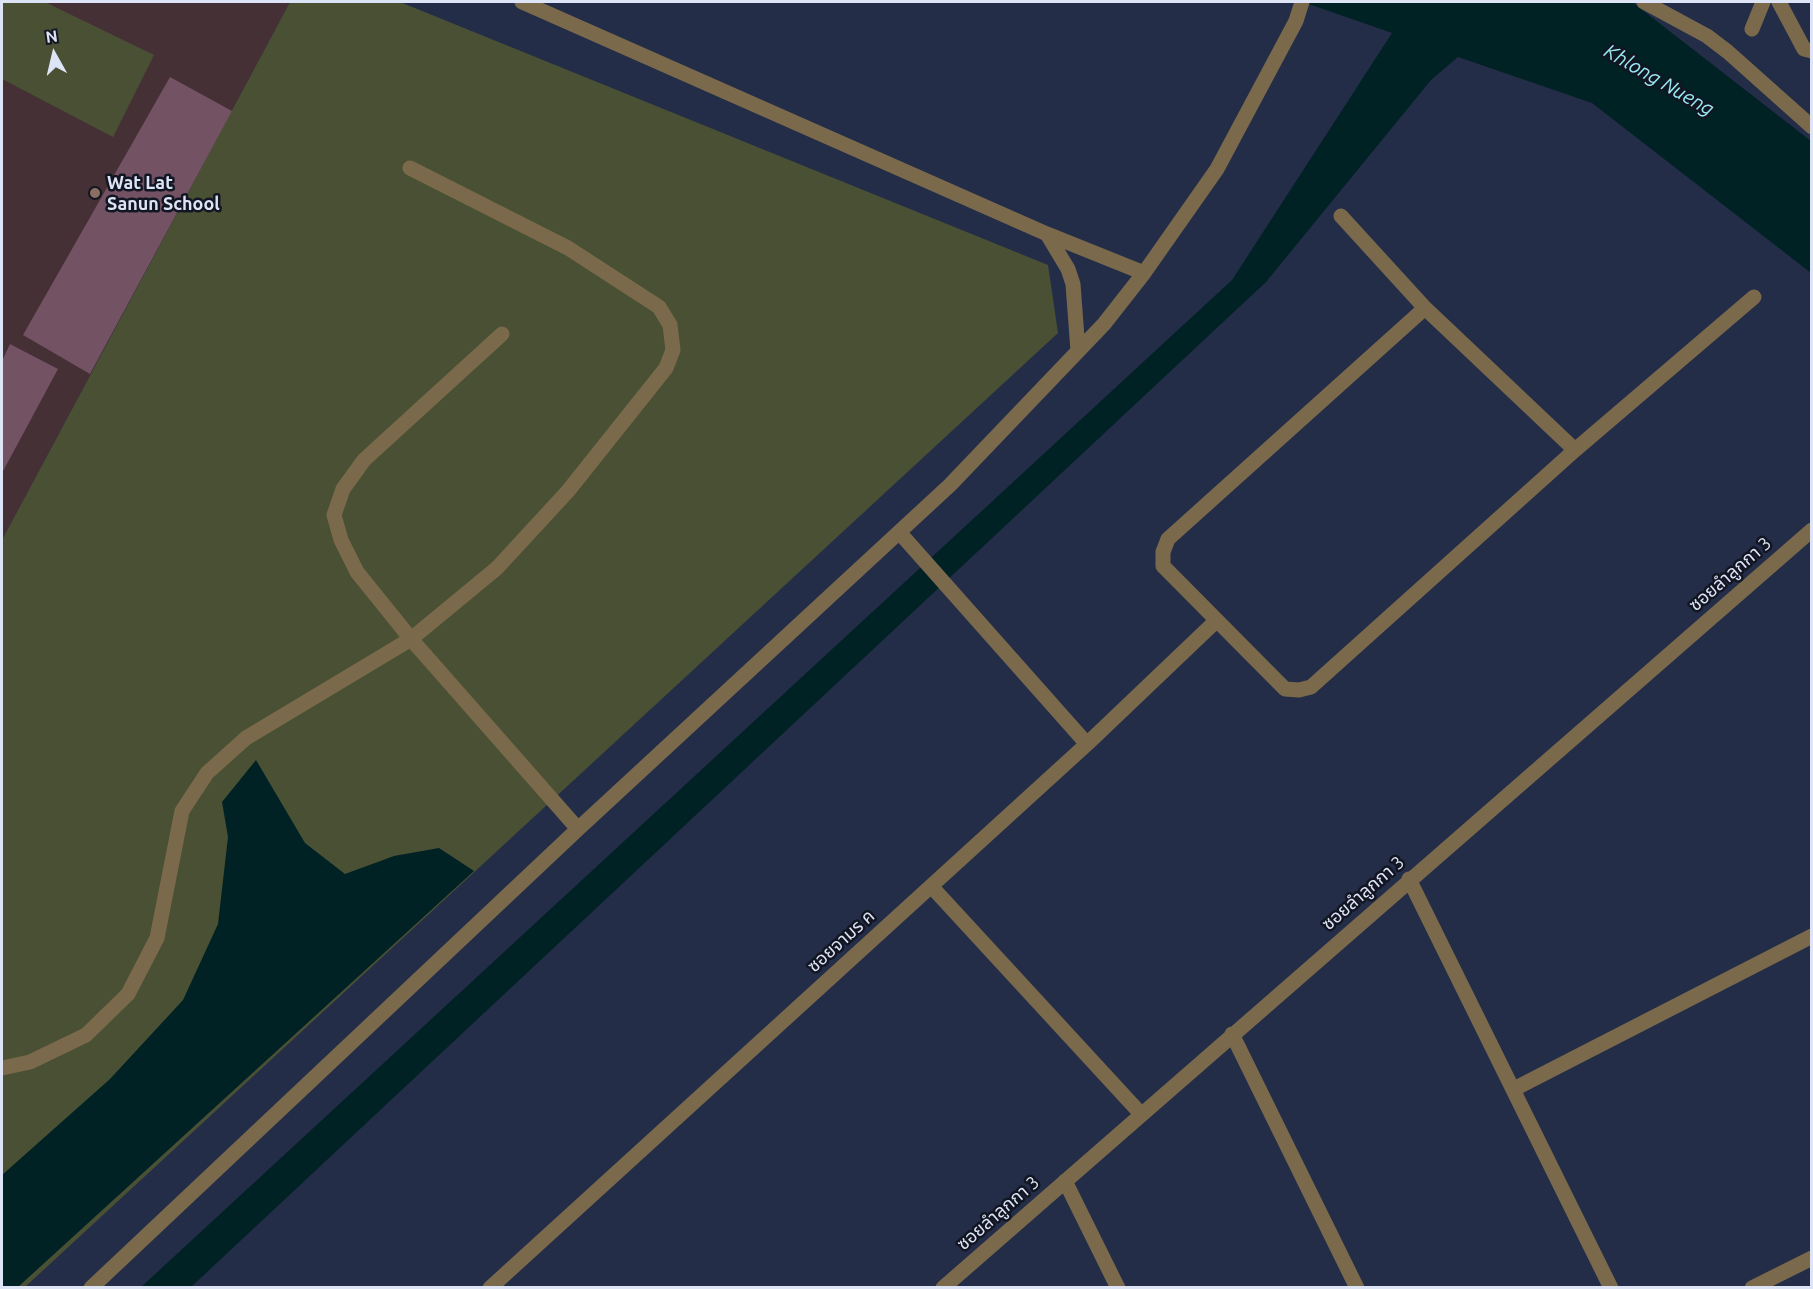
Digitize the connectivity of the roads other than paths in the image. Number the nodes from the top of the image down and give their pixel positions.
1 (522, 2) edge
2 (1302, 2) edge
3 (1644, 2) edge
4 (1764, 2) edge
5 (1779, 2) edge
6 (1752, 29) dead end
7 (1812, 51) edge
8 (1812, 127) edge
9 (410, 168) dead end
10 (1341, 216) dead end
11 (1047, 234) junction
12 (1143, 273) junction
13 (1754, 297) dead end
14 (1425, 308) junction
15 (502, 334) dead end
16 (1078, 351) junction
17 (1575, 450) junction
18 (1812, 530) edge
19 (899, 532) junction
20 (1216, 621) junction
21 (411, 639) junction
22 (1087, 744) junction
23 (578, 829) junction
24 (1409, 879) junction
25 (931, 886) junction
26 (1812, 936) edge
27 (1232, 1034) junction
28 (2, 1068) edge
29 (1514, 1089) junction
30 (1141, 1114) junction
31 (1065, 1181) junction
32 (1812, 1258) edge
33 (91, 1287) edge
34 (490, 1287) edge
35 (943, 1287) edge
36 (1118, 1287) edge
37 (1357, 1287) edge
38 (1611, 1287) edge
39 (1752, 1287) edge

1 - 11 street
2 - 12 street
3 - 8 street
4 - 6 street
5 - 7 street
9 - 21 street
10 - 14 street
11 - 12 street
11 - 16 street
12 - 16 street
13 - 17 street
14 - 17 street
14 - 20 street
15 - 21 street
16 - 19 street
17 - 20 street
18 - 24 street, ซอยลำลูกกา 3
19 - 22 street
19 - 23 street
20 - 22 street, ซอยจามร ค
21 - 23 street
21 - 28 street
22 - 25 street, ซอยจามร ค
23 - 33 street
24 - 27 street, ซอยลำลูกกา 3
24 - 29 street
25 - 30 street
25 - 34 street, ซอยจามร ค
26 - 29 street
27 - 30 street, ซอยลำลูกกา 3
27 - 37 street
29 - 38 street
30 - 31 street, ซอยลำลูกกา 3
31 - 35 street, ซอยลำลูกกา 3
31 - 36 street
32 - 39 street

